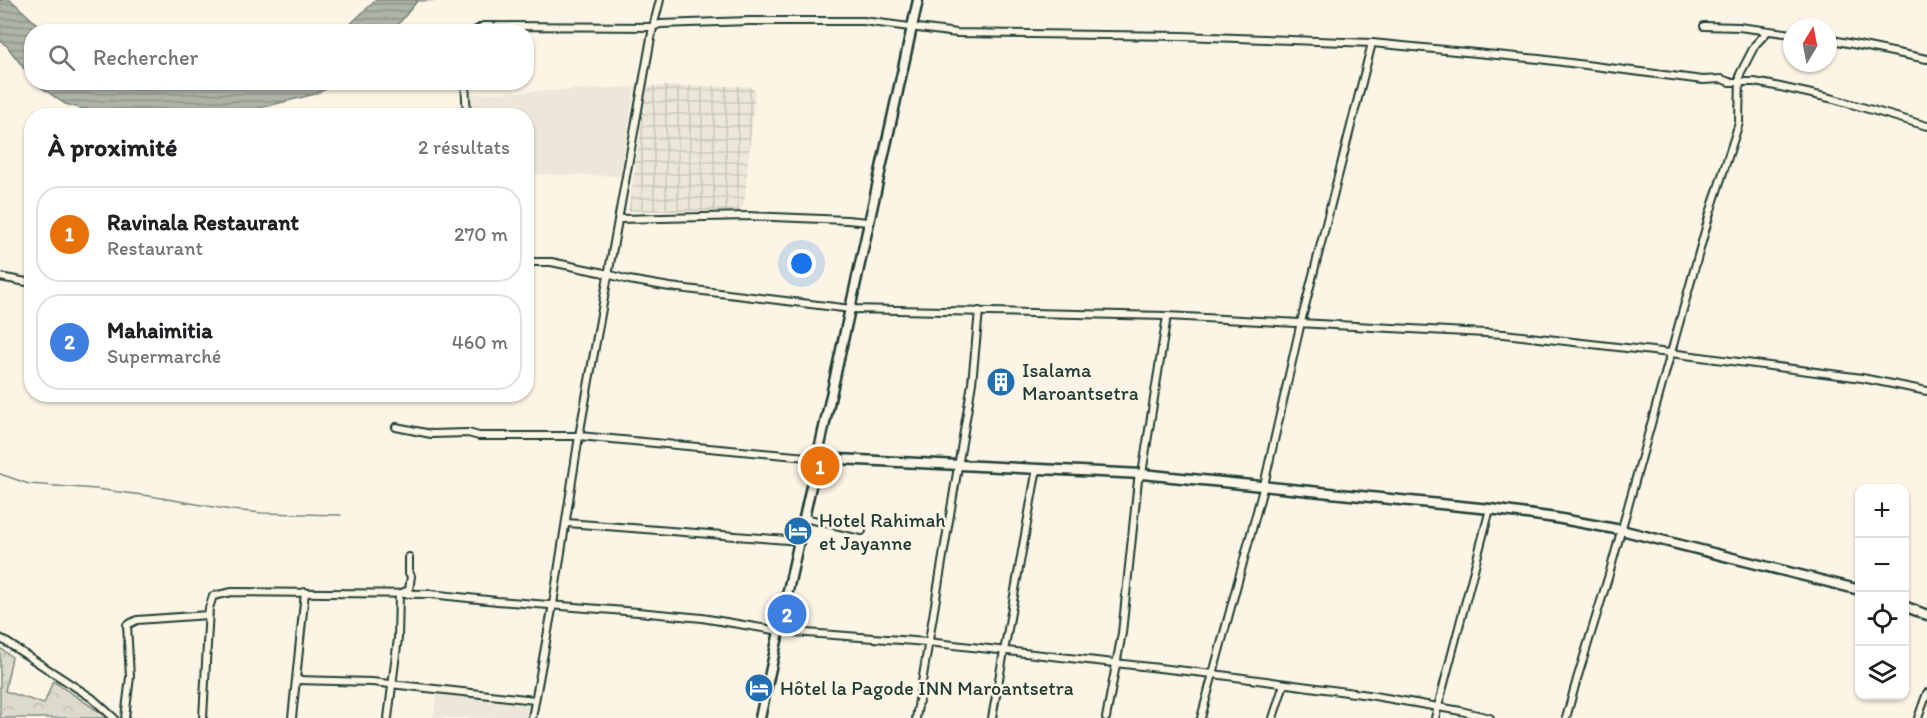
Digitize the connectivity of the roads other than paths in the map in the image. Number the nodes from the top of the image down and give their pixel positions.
1 (660, 0) edge
2 (918, 0) edge
3 (534, 26) edge
4 (1704, 26) dead end
5 (653, 27) junction
6 (911, 27) junction
7 (1767, 32) junction
8 (1783, 33) edge
9 (1837, 41) edge
10 (1372, 43) junction
11 (1927, 59) edge
12 (1739, 83) junction
13 (465, 90) edge
14 (467, 108) edge
15 (1927, 126) edge
16 (620, 219) junction
17 (868, 222) junction
18 (534, 262) edge
19 (610, 274) junction
20 (0, 277) edge
21 (24, 282) edge
22 (850, 309) junction
23 (979, 311) junction
24 (1167, 316) junction
25 (1301, 322) junction
26 (1670, 353) junction
27 (1927, 391) edge
28 (396, 427) dead end
29 (579, 436) junction
30 (818, 458) junction
31 (958, 465) junction
32 (1038, 468) junction
33 (1142, 474) junction
34 (1264, 485) junction
35 (1490, 509) junction
36 (804, 518) junction
37 (567, 523) junction
38 (1621, 530) junction
39 (862, 531) dead end
40 (800, 540) junction
41 (409, 557) dead end
42 (1855, 589) edge
43 (305, 592) junction
44 (399, 594) junction
45 (553, 604) junction
46 (1909, 608) edge
47 (208, 615) junction
48 (1927, 615) edge
49 (780, 631) junction
50 (0, 638) edge
51 (927, 642) junction
52 (1003, 651) junction
53 (1116, 664) junction
54 (1213, 674) junction
55 (297, 680) junction
56 (1284, 684) junction
57 (392, 685) junction
58 (1927, 693) edge
59 (535, 700) junction
60 (1437, 708) junction
61 (114, 718) edge
62 (125, 718) edge
63 (202, 718) edge
64 (292, 718) edge
65 (388, 718) edge
66 (532, 718) edge
67 (760, 718) edge
68 (916, 718) edge
69 (992, 718) edge
70 (1106, 718) edge
71 (1201, 718) edge
72 (1273, 718) edge
73 (1435, 718) edge
74 (1490, 718) edge
75 (1566, 718) edge
76 (1918, 718) edge

1 - 5 street
2 - 6 street
3 - 5 street
4 - 7 street
5 - 6 street
5 - 16 street
6 - 10 street
6 - 17 street
7 - 8 street
7 - 12 street
9 - 11 street
10 - 12 street
10 - 25 street
12 - 15 street
12 - 26 street
13 - 14 street
16 - 17 street
16 - 19 street
17 - 22 street
18 - 19 street
19 - 22 street
19 - 29 street
20 - 21 street
22 - 23 street
22 - 30 street
23 - 24 street
23 - 31 street
24 - 25 street
24 - 33 street
25 - 26 street
25 - 34 street
26 - 27 street
26 - 38 street
28 - 29 street
29 - 30 street
29 - 37 street
30 - 31 street
30 - 36 street
31 - 32 street
31 - 51 street
32 - 33 street
32 - 52 street
33 - 34 street
33 - 53 street
34 - 35 street
34 - 54 street
35 - 38 street
35 - 60 street
36 - 39 street
36 - 40 street
37 - 40 street
37 - 45 street
38 - 42 street
38 - 75 street
40 - 49 street
41 - 44 street
43 - 44 street
43 - 47 street
43 - 55 street
44 - 45 street
44 - 57 street
45 - 49 street
45 - 59 street
46 - 48 street
47 - 62 street
47 - 63 street
49 - 51 street
49 - 67 street
50 - 61 street
51 - 52 street
51 - 68 street
52 - 53 street
52 - 69 street
53 - 54 street
53 - 70 street
54 - 56 street
54 - 71 street
55 - 57 street
55 - 64 street
56 - 60 street
56 - 72 street
57 - 59 street
57 - 65 street
58 - 76 street
59 - 66 street
60 - 73 street
60 - 74 street

